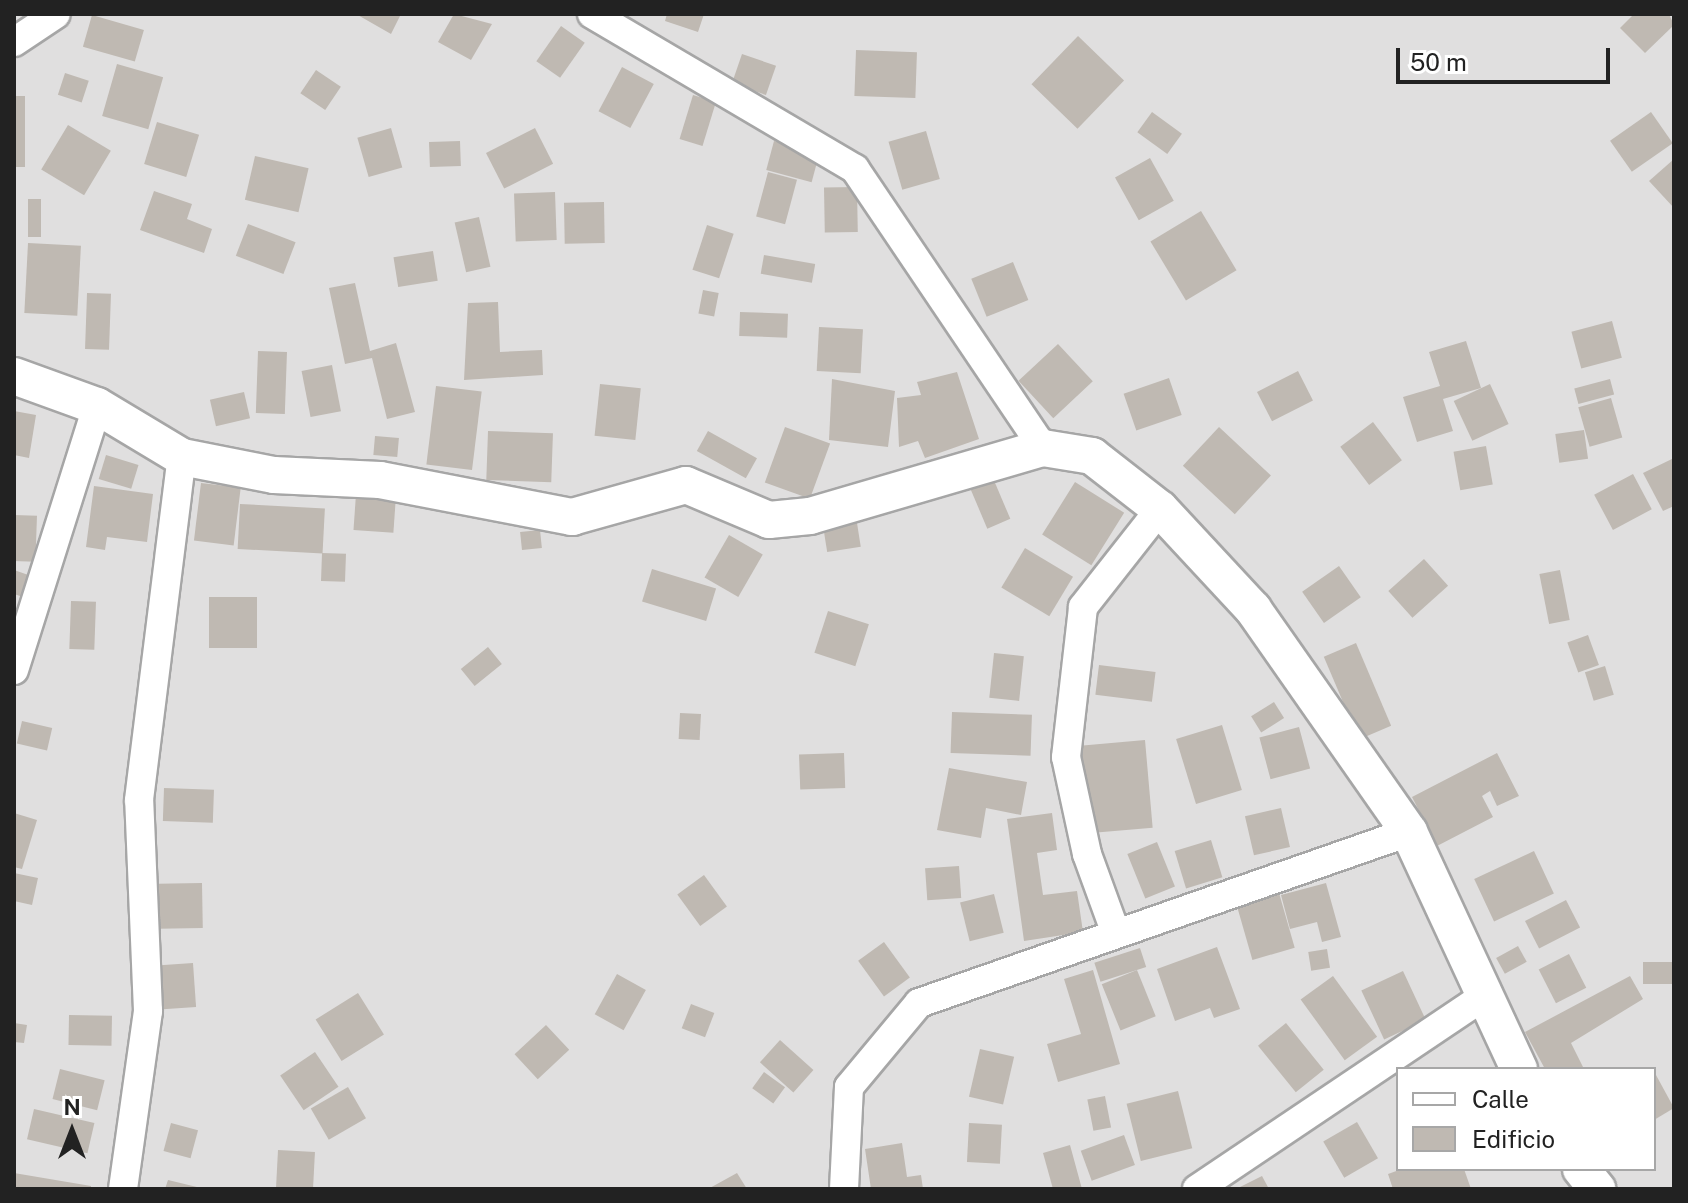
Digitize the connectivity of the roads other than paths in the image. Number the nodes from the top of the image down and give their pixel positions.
1 (56, 14) edge
2 (592, 14) edge
3 (14, 42) edge
4 (14, 376) edge
5 (97, 406) junction
6 (1043, 448) junction
7 (182, 457) junction
8 (1160, 509) junction
9 (14, 670) edge
10 (1409, 832) junction
11 (1115, 931) junction
12 (1487, 994) junction
13 (1518, 1067) edge
14 (1583, 1171) edge
15 (123, 1189) edge
16 (844, 1189) edge
17 (1197, 1189) edge
18 (1597, 1189) edge

1 - 3 street
2 - 6 street
4 - 5 street
5 - 7 street
5 - 9 street
6 - 7 street
6 - 8 street
7 - 15 street
8 - 10 street
8 - 11 street
10 - 11 street
10 - 12 street
11 - 16 street
12 - 13 street
12 - 17 street
14 - 18 street

